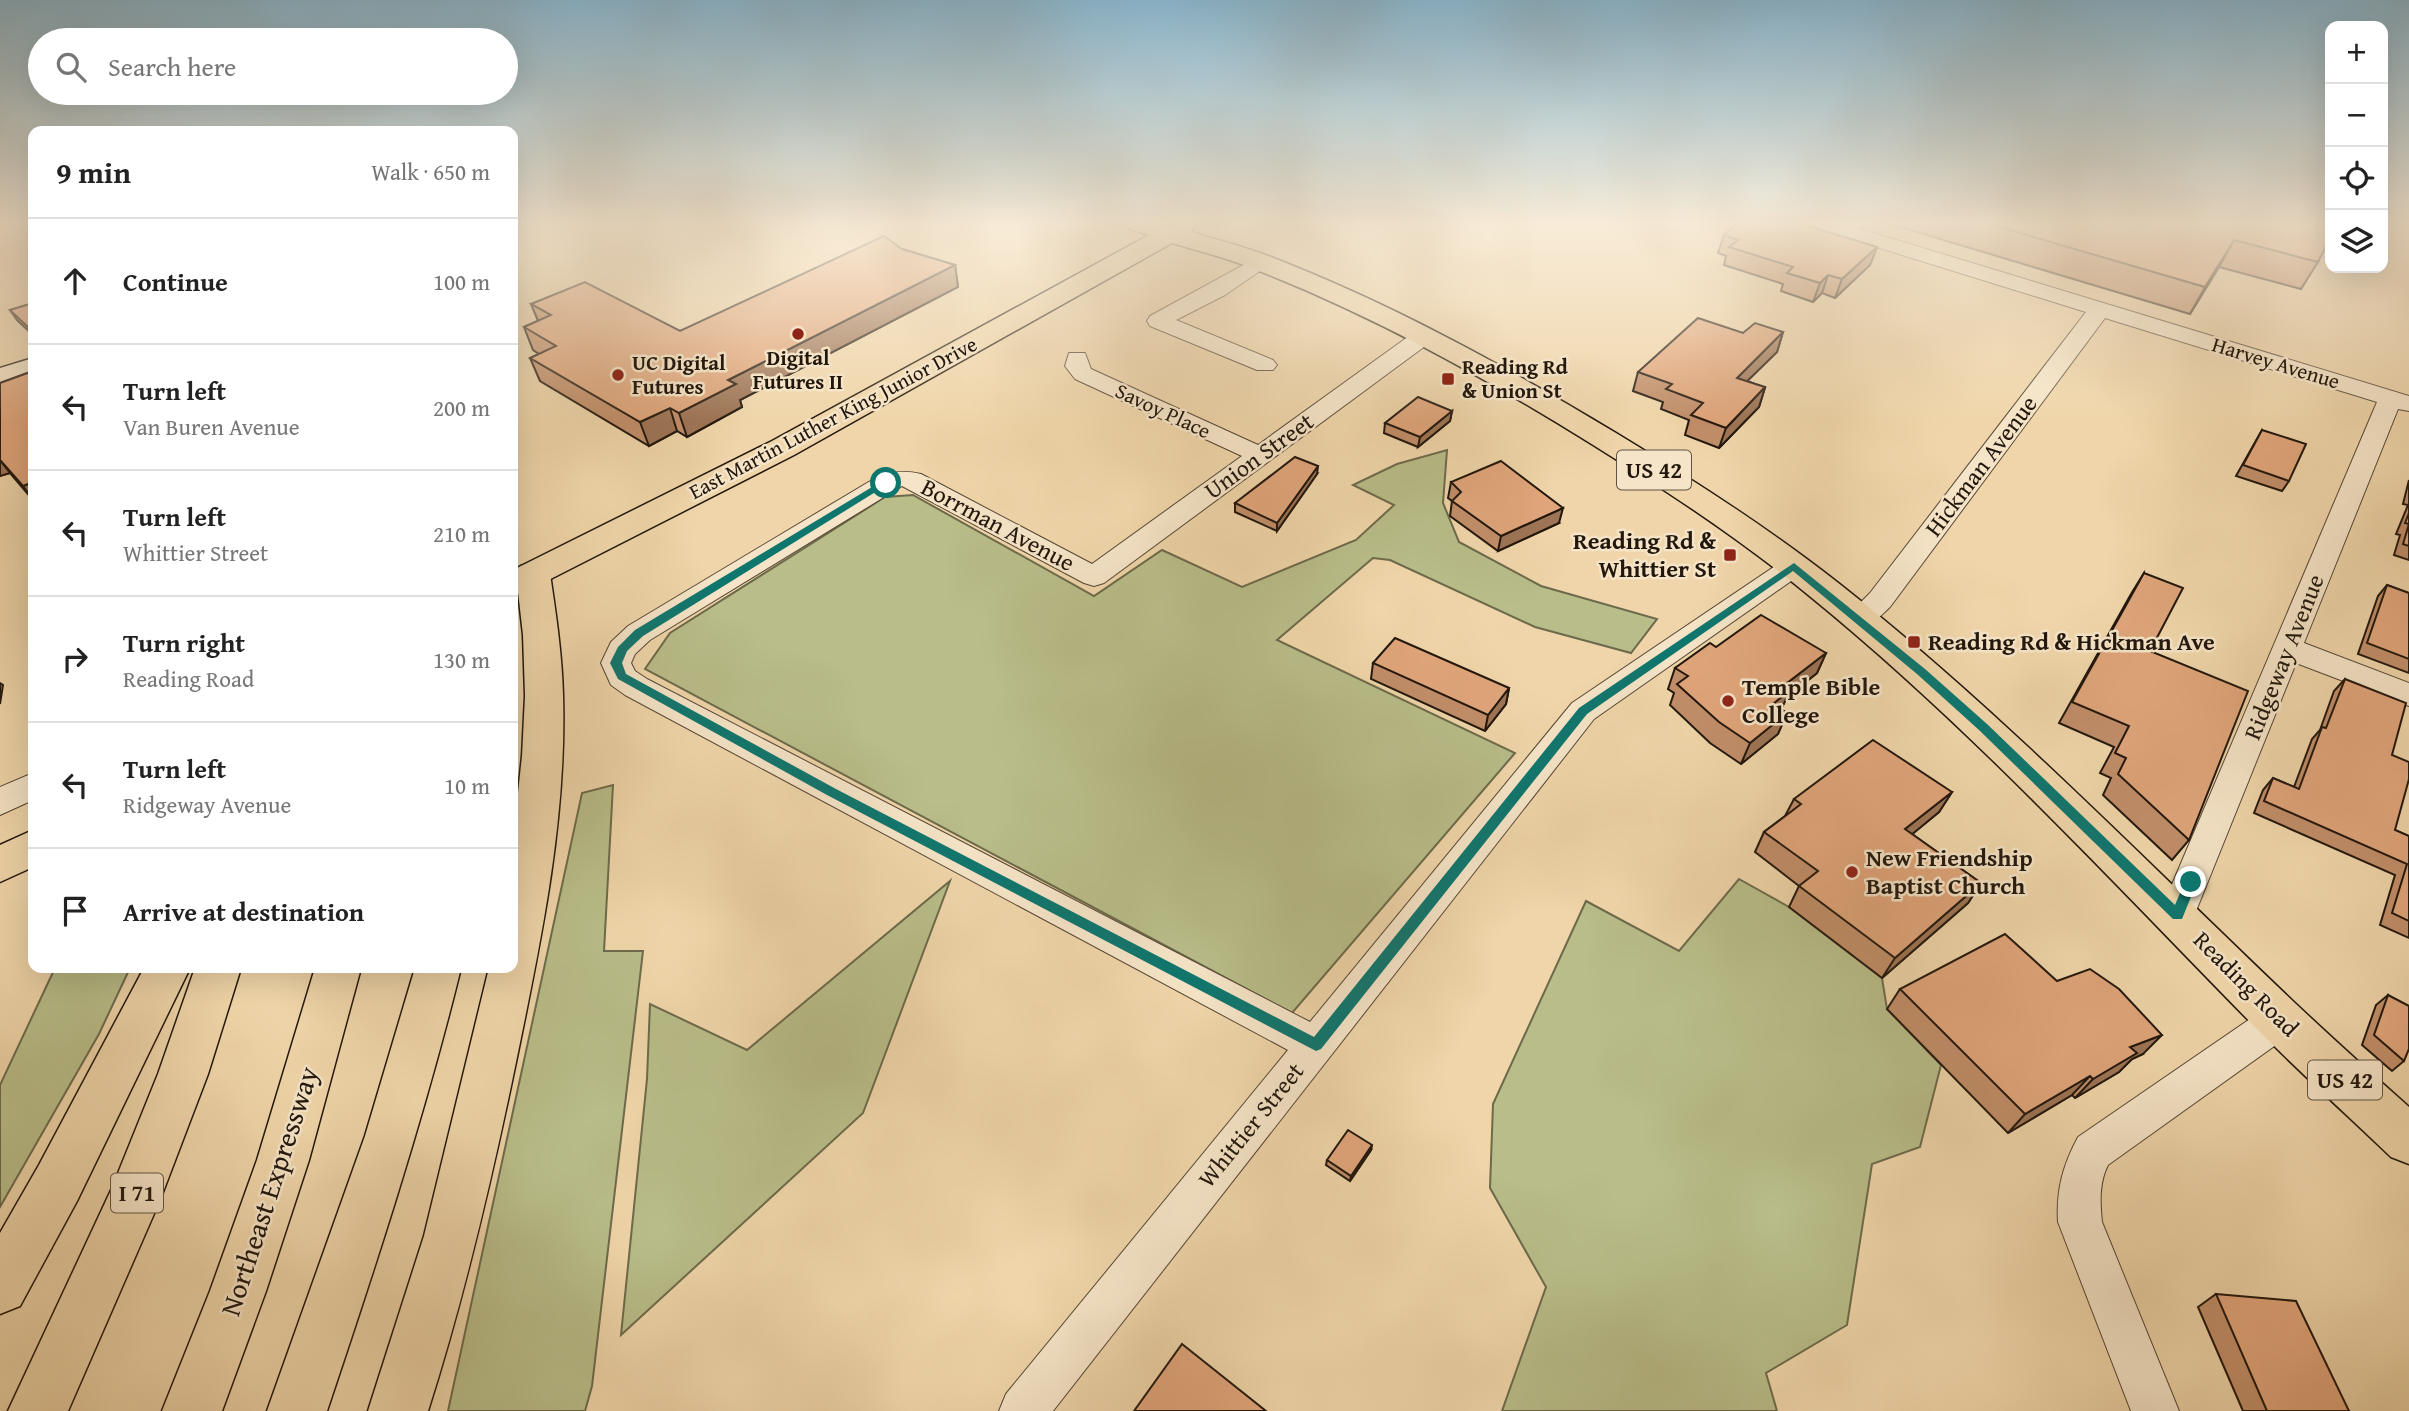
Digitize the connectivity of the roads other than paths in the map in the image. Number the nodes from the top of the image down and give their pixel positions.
1 (1069, 290) edge
2 (1217, 290) edge
3 (1328, 290) edge
4 (2037, 290) edge
5 (2100, 309) junction
6 (1424, 336) junction
7 (1077, 358) dead end
8 (1265, 365) dead end
9 (2400, 401) edge
10 (1260, 455) junction
11 (1794, 566) junction
12 (533, 574) edge
13 (1094, 577) joint
14 (1859, 619) junction
15 (2288, 648) junction
16 (2409, 695) edge
17 (28, 788) edge
18 (0, 802) edge
19 (28, 850) edge
20 (0, 865) edge
21 (2177, 915) junction
22 (518, 945) edge
23 (164, 973) edge
24 (216, 973) edge
25 (337, 973) edge
26 (437, 973) edge
27 (512, 973) edge
28 (2280, 1020) junction
29 (1316, 1045) junction
30 (2409, 1140) edge
31 (0, 1286) edge
32 (38, 1411) edge
33 (192, 1411) edge
34 (297, 1411) edge
35 (398, 1411) edge
36 (1023, 1411) edge
37 (2155, 1411) edge

1 - 12 main road, East Martin Luther King Junior Drive
2 - 8 street
3 - 6 main road, Reading Road / US 42
4 - 5 street, Harvey Avenue
5 - 9 street, Harvey Avenue
5 - 14 street, Hickman Avenue
6 - 10 street, Union Street
6 - 11 main road, Reading Road / US 42
7 - 10 street, Savoy Place
9 - 15 street, Ridgeway Avenue
10 - 13 street, Union Street
11 - 14 main road, Reading Road / US 42
11 - 29 street, Whittier Street
12 - 22 main road
13 - 29 street, Borrman Avenue
14 - 21 main road, Reading Road / US 42
15 - 16 street
15 - 21 street, Ridgeway Avenue
17 - 18 street
19 - 20 main road
21 - 28 main road, Reading Road / US 42
23 - 31 main road
24 - 32 main road, I 71
25 - 33 main road, Northeast Expressway
26 - 34 main road
27 - 35 main road
28 - 30 main road, Reading Road / US 42
28 - 37 street
29 - 36 street, Whittier Street

